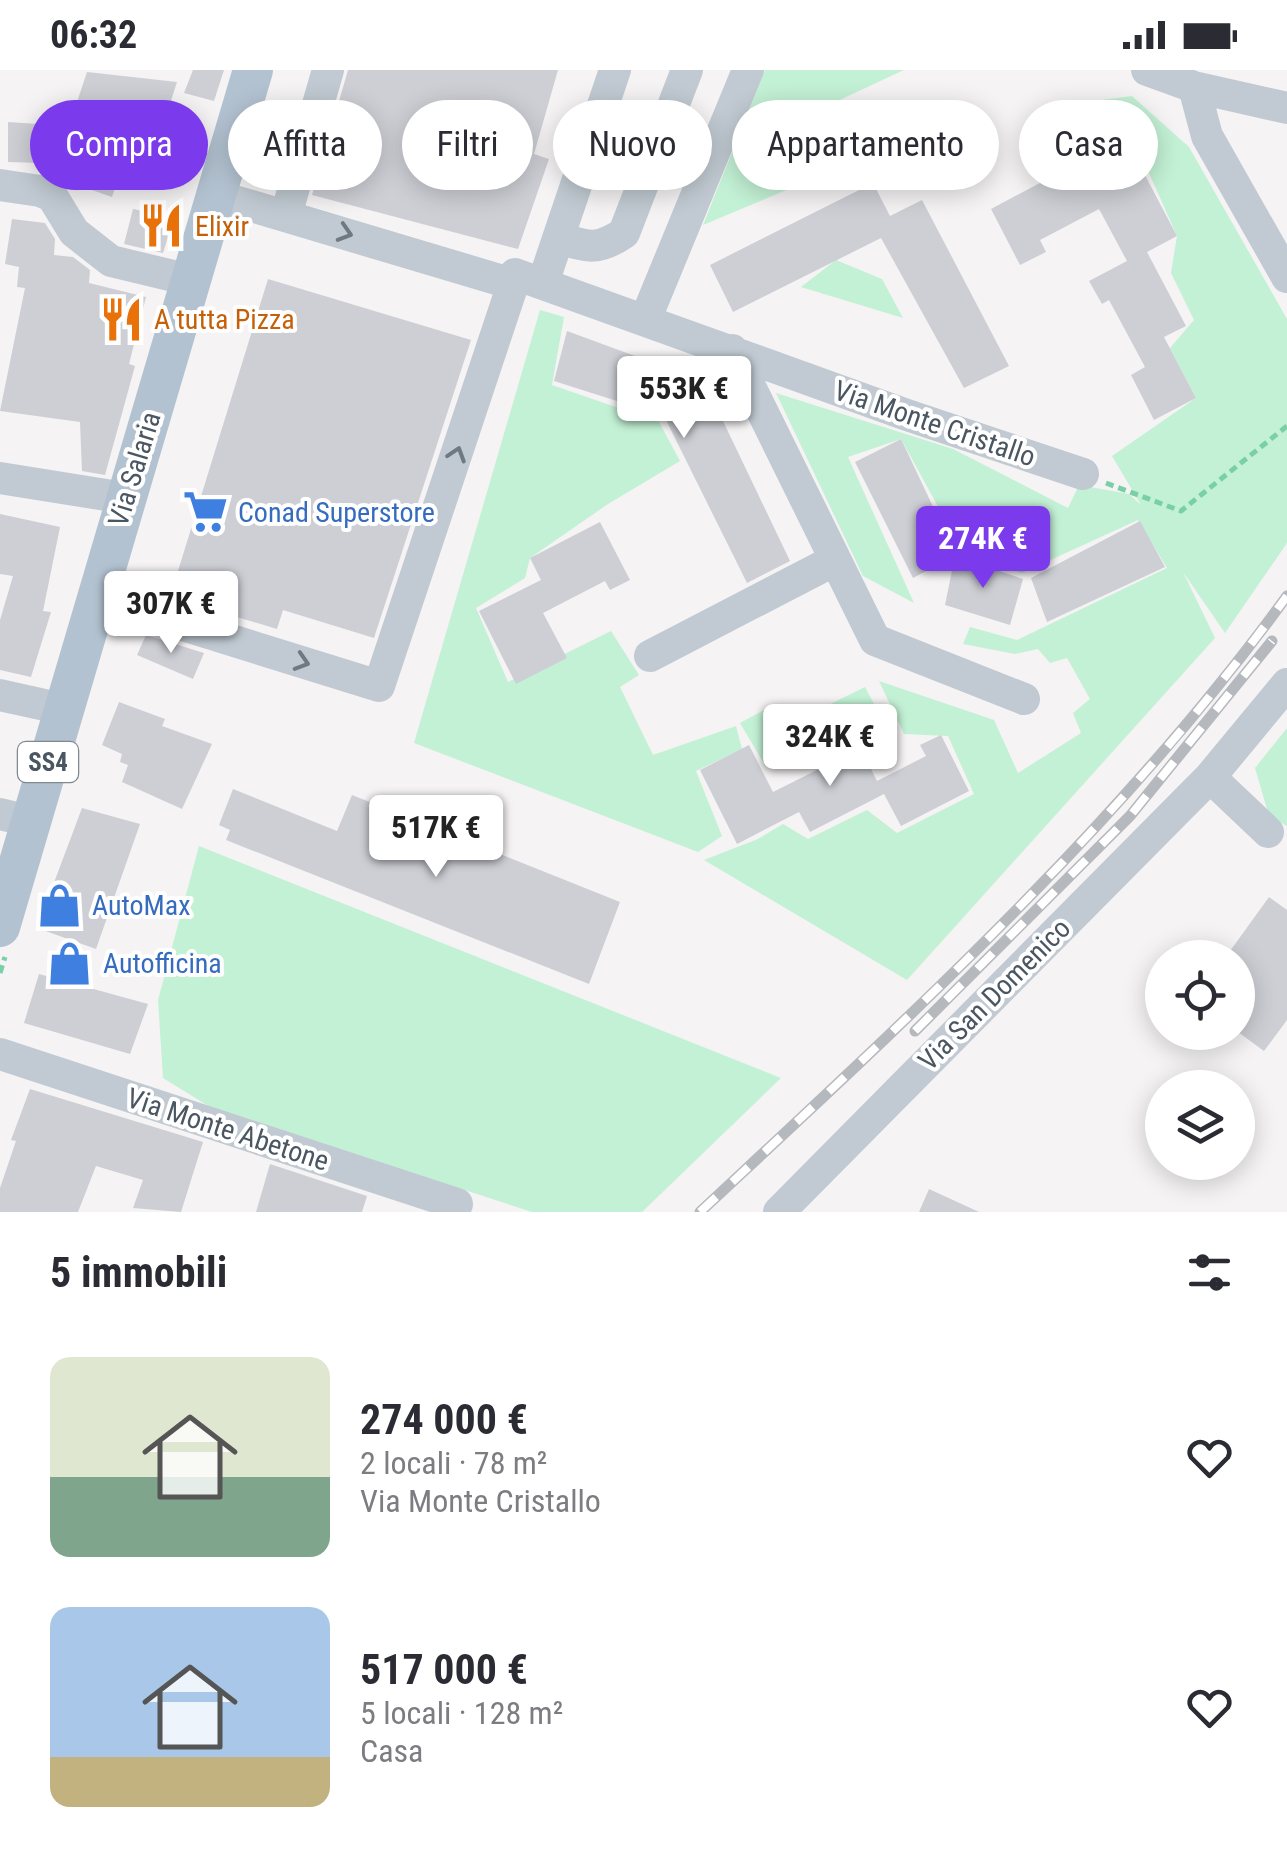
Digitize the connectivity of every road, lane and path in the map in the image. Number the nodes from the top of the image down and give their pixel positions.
1 (254, 70) edge
2 (328, 70) edge
3 (614, 70) edge
4 (686, 70) edge
5 (748, 70) edge
6 (1147, 70) edge
7 (1194, 87) junction
8 (674, 100) edge
9 (1287, 108) edge
10 (712, 141) edge
11 (718, 144) junction
12 (0, 186) edge
13 (640, 190) edge
14 (218, 196) junction
15 (286, 215) junction
16 (561, 238) junction
17 (1286, 275) edge
18 (190, 280) junction
19 (528, 284) junction
20 (646, 318) junction
21 (732, 350) junction
22 (1287, 426) edge
23 (0, 478) edge
24 (1093, 478) joint
25 (125, 498) junction
26 (836, 560) junction
27 (96, 598) junction
28 (650, 656) dead end
29 (1287, 684) edge
30 (0, 695) edge
31 (1024, 699) dead end
32 (63, 709) junction
33 (1210, 777) junction
34 (15, 818) edge
35 (1268, 832) dead end
36 (0, 927) edge
37 (0, 1054) edge
38 (457, 1204) dead end
39 (779, 1212) edge

1 - 14 main road, Via Salaria / SS4
2 - 15 street
3 - 16 street
4 - 8 street
5 - 11 street
6 - 7 street
7 - 9 street
7 - 17 street
10 - 11 street
11 - 20 street
12 - 18 street
13 - 16 street
14 - 15 street, Via Monte Cristallo
14 - 18 main road, Via Salaria / SS4
15 -> 19 street, Via Monte Cristallo
16 - 19 street
18 - 25 main road, Via Salaria / SS4
19 - 20 street, Via Monte Cristallo
27 -> 19 street
20 - 21 street, Via Monte Cristallo
21 - 24 street, Via Monte Cristallo
21 - 26 street
22 - 24 path
23 - 25 street
25 - 27 main road, Via Salaria / SS4
26 - 28 street
26 - 31 street
27 - 32 main road, Via Salaria / SS4
29 - 33 street, Via San Domenico
30 - 32 street
32 - 34 main road, Via Salaria / SS4
33 - 35 street
33 - 39 street, Via San Domenico
34 - 36 main road, Via Salaria / SS4
37 - 38 street, Via Monte Abetone

